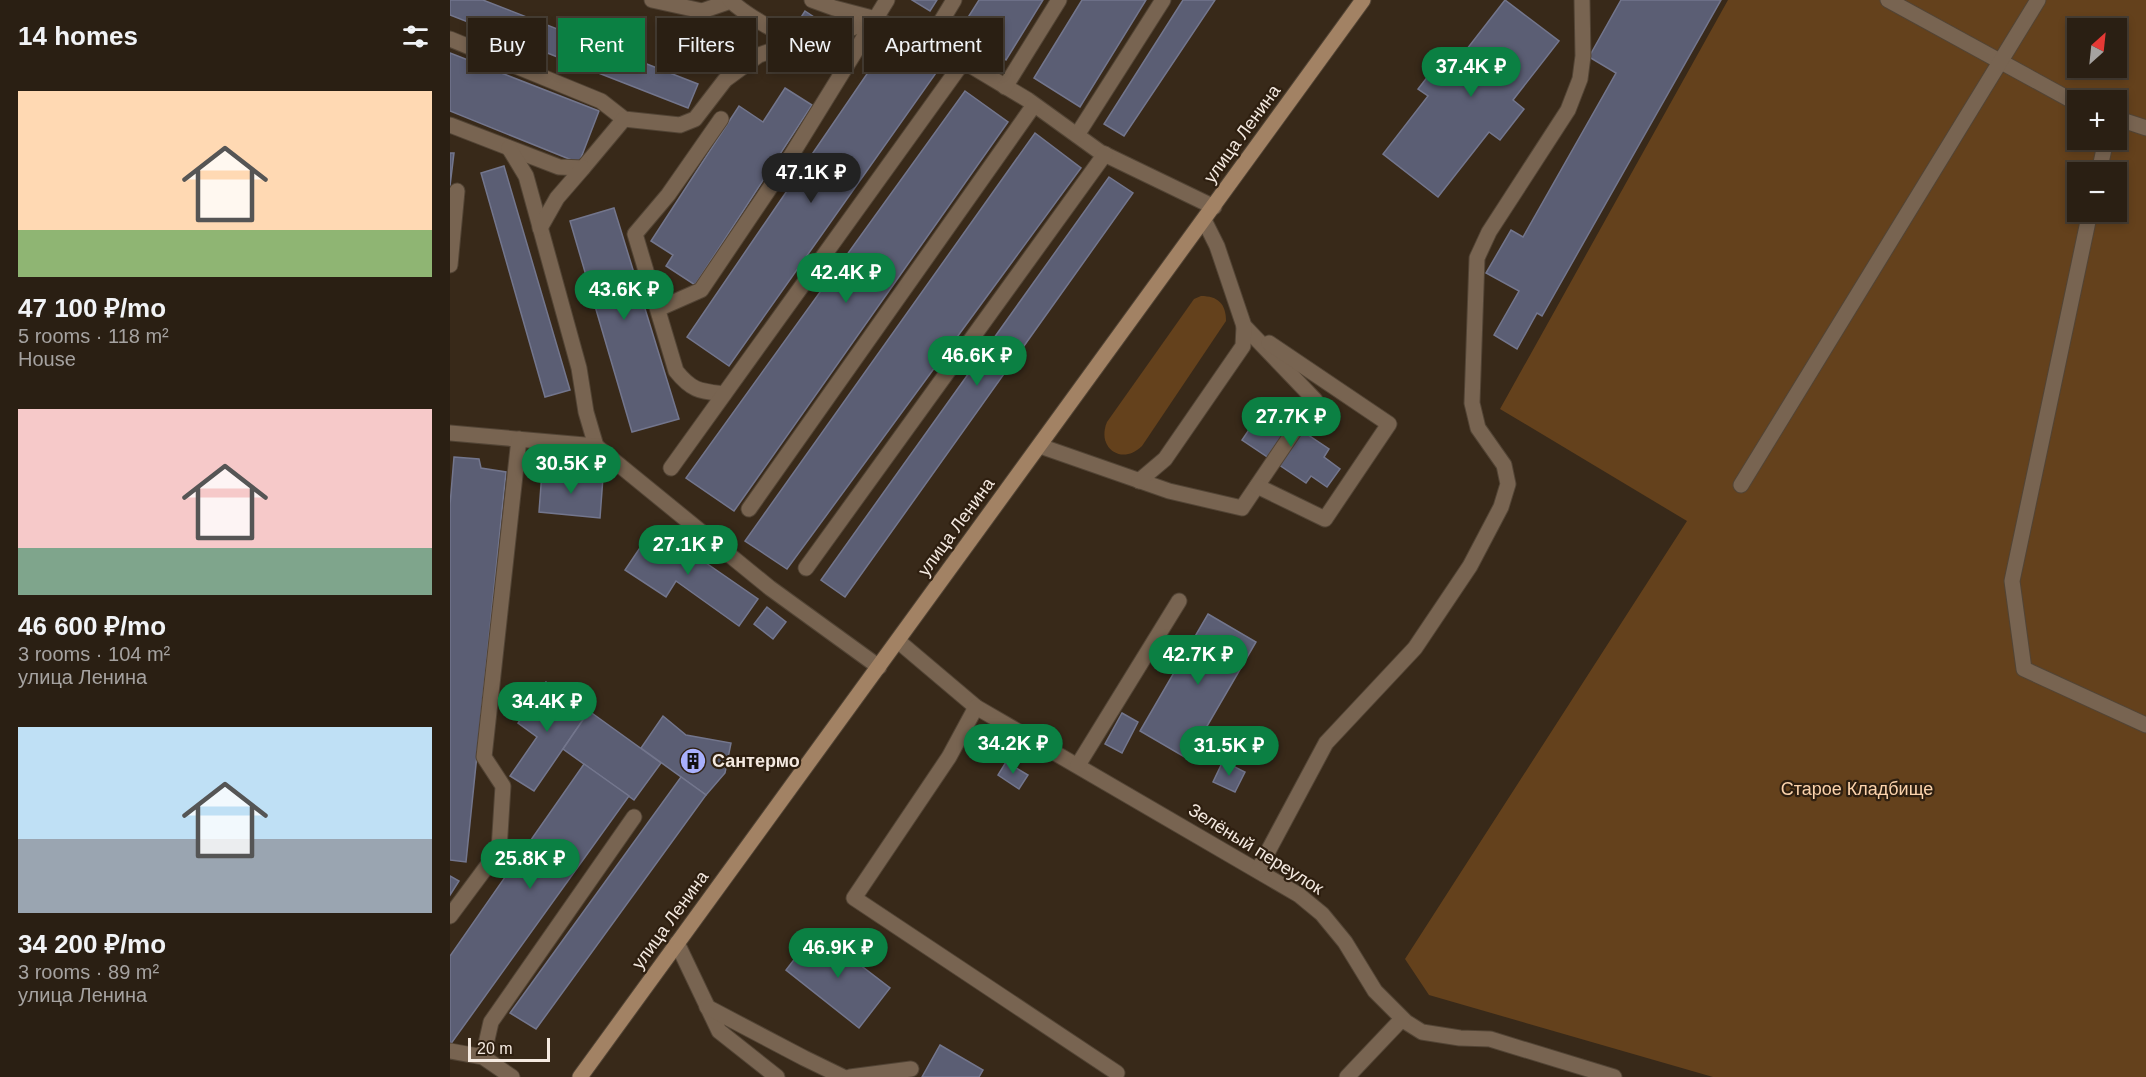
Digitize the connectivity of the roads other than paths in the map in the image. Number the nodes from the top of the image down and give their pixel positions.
1 (652, 0) edge
2 (731, 0) edge
3 (812, 0) edge
4 (887, 0) edge
5 (954, 0) edge
6 (1059, 0) edge
7 (1163, 0) edge
8 (1363, 0) edge
9 (1582, 0) edge
10 (1888, 0) edge
11 (2038, 0) edge
12 (872, 18) edge
13 (877, 18) edge
14 (943, 18) edge
15 (768, 26) edge
16 (864, 38) edge
17 (450, 39) edge
18 (768, 52) edge
19 (2001, 61) junction
20 (956, 72) edge
21 (980, 72) edge
22 (1005, 87) junction
23 (2067, 98) edge
24 (1034, 105) junction
25 (624, 119) junction
26 (721, 119) dead end
27 (2127, 122) edge
28 (450, 125) edge
29 (2146, 128) edge
30 (1077, 135) junction
31 (509, 148) junction
32 (1105, 154) junction
33 (583, 168) junction
34 (457, 191) dead end
35 (1214, 207) junction
36 (1204, 220) junction
37 (2088, 222) edge
38 (540, 228) junction
39 (450, 265) edge
40 (658, 309) junction
41 (1244, 326) junction
42 (724, 394) junction
43 (450, 433) edge
44 (519, 439) junction
45 (596, 446) junction
46 (1040, 446) junction
47 (671, 468) dead end
48 (1139, 481) junction
49 (1741, 485) dead end
50 (1257, 486) junction
51 (749, 509) dead end
52 (806, 568) dead end
53 (1179, 601) dead end
54 (898, 641) junction
55 (879, 667) junction
56 (976, 707) junction
57 (2146, 725) edge
58 (1078, 765) junction
59 (634, 817) dead end
60 (1258, 870) junction
61 (450, 916) edge
62 (677, 943) junction
63 (707, 1007) junction
64 (1402, 1019) junction
65 (450, 1051) edge
66 (489, 1067) edge
67 (911, 1070) dead end
68 (1117, 1073) dead end
69 (512, 1077) edge
70 (580, 1077) edge
71 (777, 1077) edge
72 (843, 1077) edge
73 (850, 1077) edge
74 (1347, 1077) edge
75 (1614, 1077) edge

1 - 2 lane
2 - 15 lane
3 - 12 lane
4 - 13 lane
5 - 14 lane
6 - 22 lane
7 - 30 lane
8 - 35 main road, улица Ленина
9 - 60 lane
10 - 19 lane
11 - 19 lane
16 - 40 lane
17 - 25 lane
18 - 25 lane
19 - 23 lane
19 - 49 lane
20 - 42 lane
21 - 22 lane
22 - 24 lane
24 - 30 lane
24 - 51 lane
25 - 33 lane
26 - 40 lane
27 - 29 lane
28 - 31 lane
30 - 32 lane
31 - 33 lane
31 - 38 lane
32 - 35 lane
32 - 52 lane
33 - 38 lane
34 - 39 lane
35 - 36 main road, улица Ленина
36 - 41 lane
36 - 46 main road, улица Ленина
37 - 57 lane
38 - 45 lane
40 - 42 lane
41 - 48 lane
41 - 50 lane
41 - 50 lane
42 - 47 lane
43 - 44 lane
44 - 45 lane
44 - 61 lane
45 - 55 lane
46 - 48 lane
46 - 54 main road, улица Ленина
48 - 50 lane
53 - 58 lane
54 - 55 main road, улица Ленина
54 - 56 lane, Зелёный переулок
55 - 62 main road, улица Ленина
56 - 58 lane, Зелёный переулок
56 - 68 lane
58 - 60 lane, Зелёный переулок
59 - 66 lane
60 - 64 lane, Зелёный переулок
62 - 63 lane
62 - 70 main road, улица Ленина
63 - 71 lane
63 - 72 lane
64 - 74 lane
64 - 75 lane, Зелёный переулок
65 - 66 lane
66 - 69 lane
67 - 73 lane

